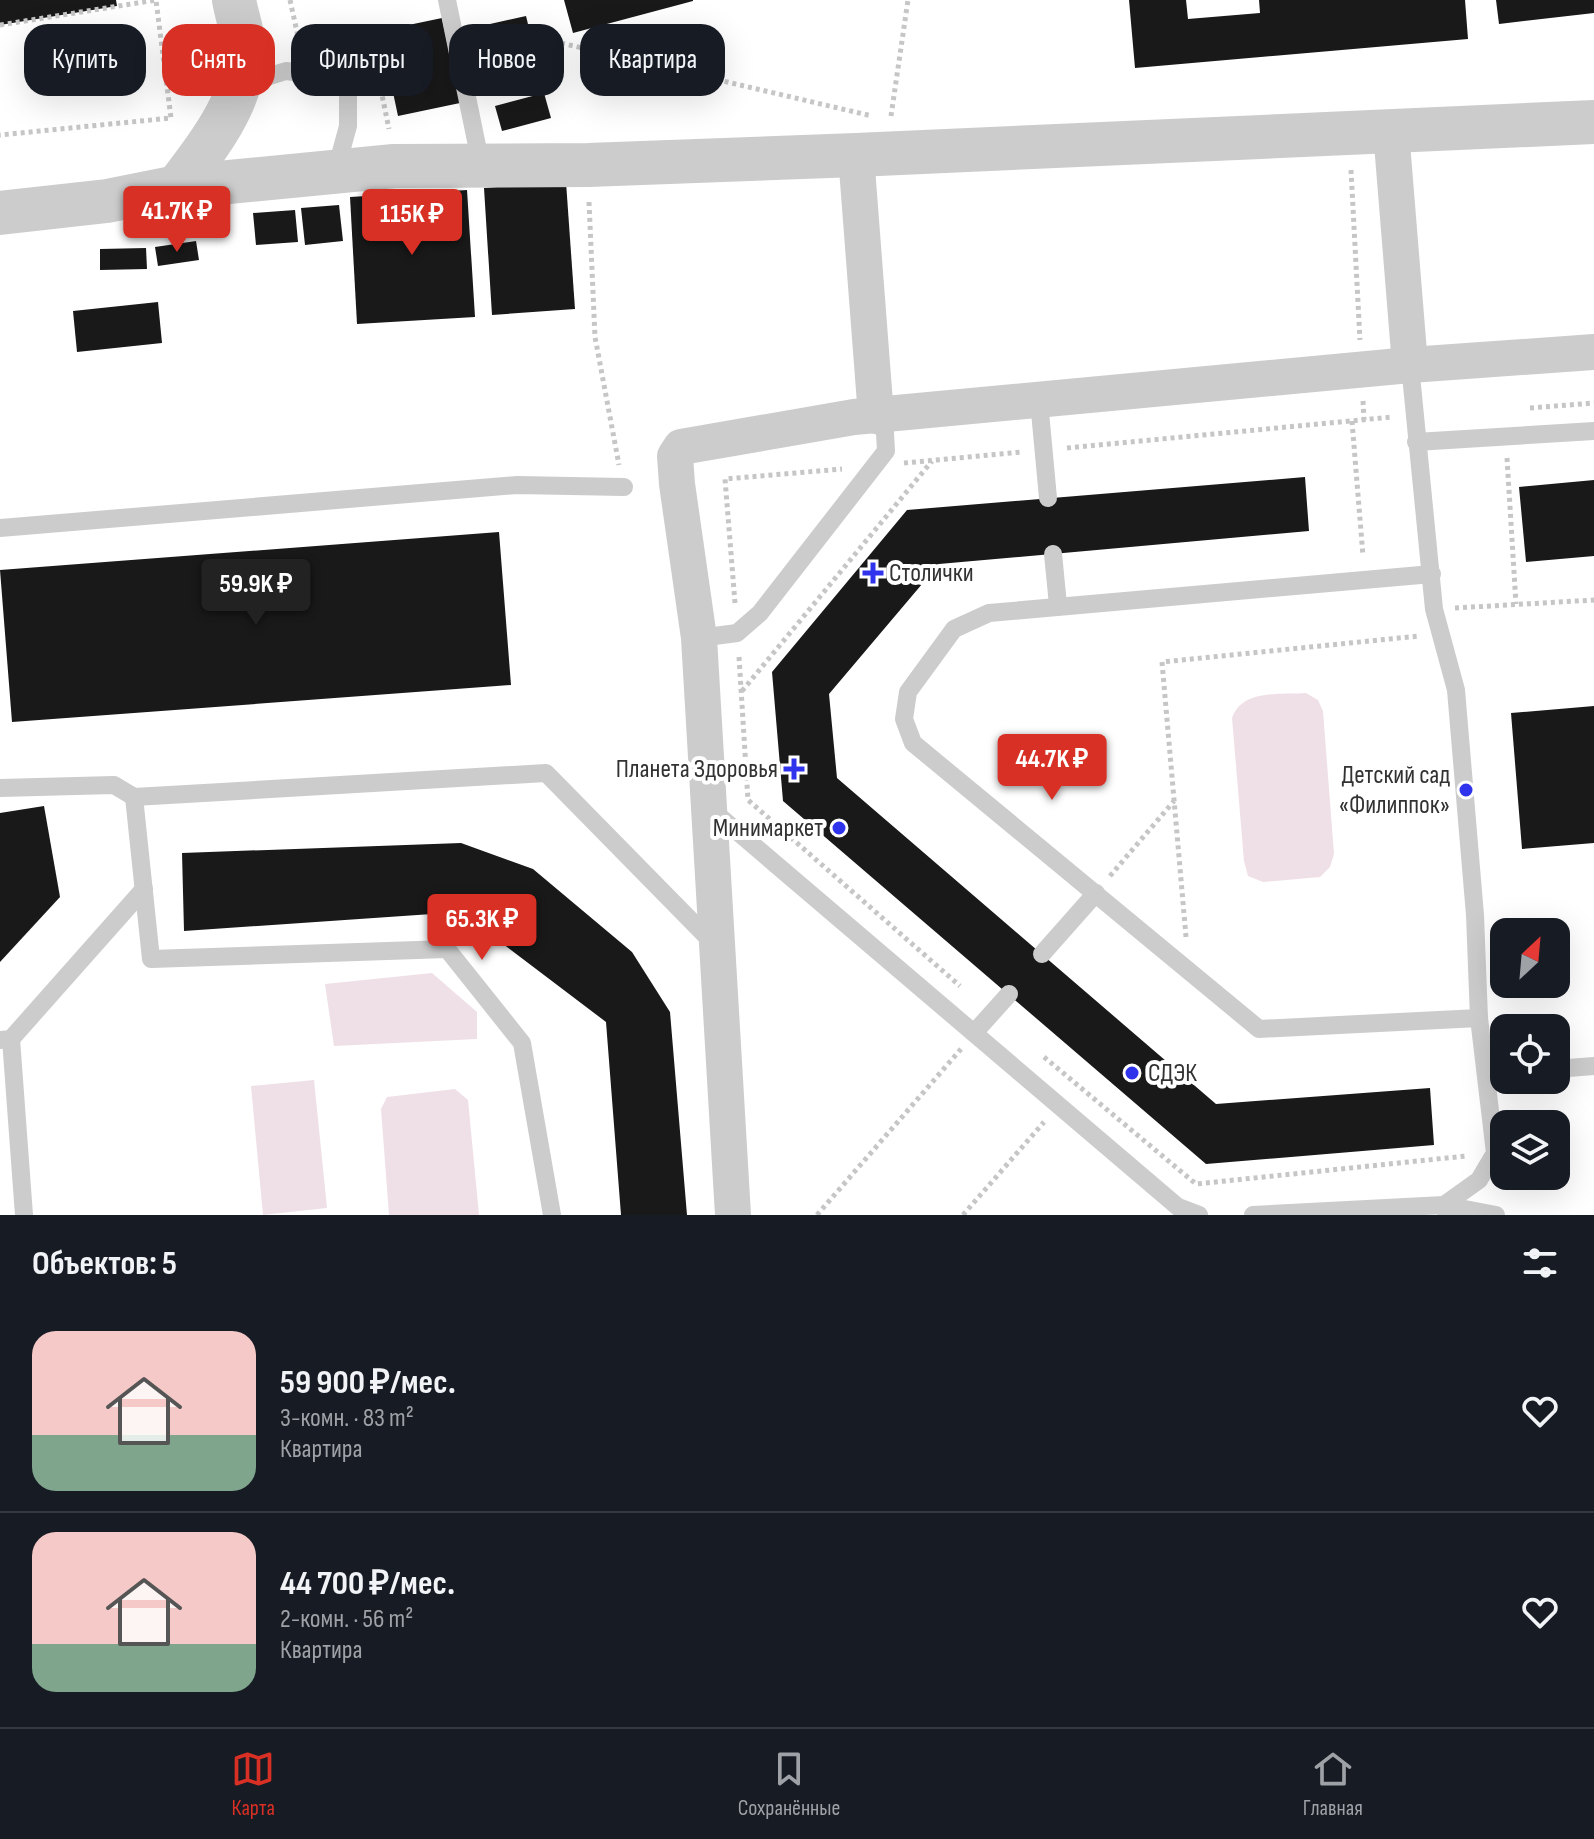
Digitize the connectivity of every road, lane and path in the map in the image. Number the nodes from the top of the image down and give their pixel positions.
1 (234, 0) edge
2 (447, 0) edge
3 (908, 0) edge
4 (239, 24) edge
5 (0, 25) edge
6 (564, 44) edge
7 (275, 73) edge
8 (233, 96) edge
9 (891, 120) junction
10 (1594, 122) edge
11 (1391, 131) junction
12 (0, 135) edge
13 (872, 142) junction
14 (1350, 156) dead end
15 (481, 165) junction
16 (588, 165) junction
17 (336, 170) junction
18 (177, 187) junction
19 (0, 213) edge
20 (1594, 352) edge
21 (1410, 365) junction
22 (1361, 371) junction
23 (1039, 401) junction
24 (1594, 403) edge
25 (1517, 409) dead end
26 (1413, 415) junction
27 (876, 416) junction
28 (1364, 420) junction
29 (1352, 421) junction
30 (1594, 431) edge
31 (1505, 437) junction
32 (1416, 442) junction
33 (1044, 450) junction
34 (933, 460) junction
35 (878, 465) junction
36 (624, 487) joint
37 (1048, 498) dead end
38 (0, 528) edge
39 (1053, 554) dead end
40 (1432, 574) junction
41 (1365, 582) junction
42 (1594, 600) edge
43 (1516, 604) junction
44 (1058, 605) junction
45 (1434, 609) junction
46 (737, 633) junction
47 (1440, 634) junction
48 (699, 638) junction
49 (741, 691) junction
50 (0, 788) edge
51 (134, 797) junction
52 (1174, 801) junction
53 (706, 805) junction
54 (144, 889) junction
55 (1096, 893) junction
56 (715, 945) junction
57 (1042, 954) dead end
58 (1189, 973) junction
59 (1009, 994) dead end
60 (991, 1013) junction
61 (1479, 1018) junction
62 (974, 1033) junction
63 (6, 1040) edge
64 (1040, 1053) dead end
65 (1490, 1054) edge
66 (1594, 1066) edge
67 (1570, 1068) edge
68 (1046, 1120) dead end
69 (1490, 1154) edge
70 (1490, 1161) edge
71 (1444, 1210) edge
72 (24, 1215) edge
73 (552, 1215) edge
74 (733, 1215) edge
75 (817, 1215) edge
76 (963, 1215) edge
77 (1199, 1215) edge
78 (1253, 1215) edge
79 (1496, 1215) edge

1 - 4 street
2 - 15 lane
3 - 9 path
5 - 12 path
6 - 9 path
7 - 17 lane
8 - 18 street
9 - 13 path
10 - 11 street
11 - 13 street
11 - 21 street
13 - 16 street
13 - 27 street
14 - 22 path
15 - 16 street
15 - 17 street
16 - 36 path
17 - 18 street
18 - 19 street
20 - 21 street
21 - 22 street
21 - 26 lane
22 - 23 street
22 - 28 path
23 - 27 street
23 - 33 lane
24 - 25 path
26 - 28 path
26 - 32 lane
27 - 35 lane
27 - 48 street
28 - 29 path
29 - 33 path
29 - 41 path
30 - 31 lane
31 - 32 lane
31 - 43 path
32 - 40 lane
33 - 34 path
33 - 37 lane
34 - 35 path
34 - 49 path
35 - 46 lane
35 - 46 path
36 - 38 lane
39 - 44 lane
40 - 41 lane
40 - 45 lane
41 - 44 lane
42 - 43 path
43 - 45 path
44 - 55 lane
45 - 47 lane
46 - 48 lane
46 - 49 path
47 - 52 path
47 - 61 lane
48 - 53 street
49 - 60 path
50 - 51 lane
51 - 54 lane
51 - 56 lane
52 - 55 path
52 - 58 path
53 - 56 street
53 - 62 lane
54 - 63 lane
54 - 73 lane
55 - 57 lane
55 - 58 lane
56 - 74 street
58 - 61 lane
59 - 60 lane
60 - 62 lane
61 - 65 lane
62 - 75 path
62 - 77 lane
63 - 72 lane
64 - 69 path
66 - 67 lane
68 - 76 path
70 - 71 lane
71 - 78 lane
71 - 79 lane

